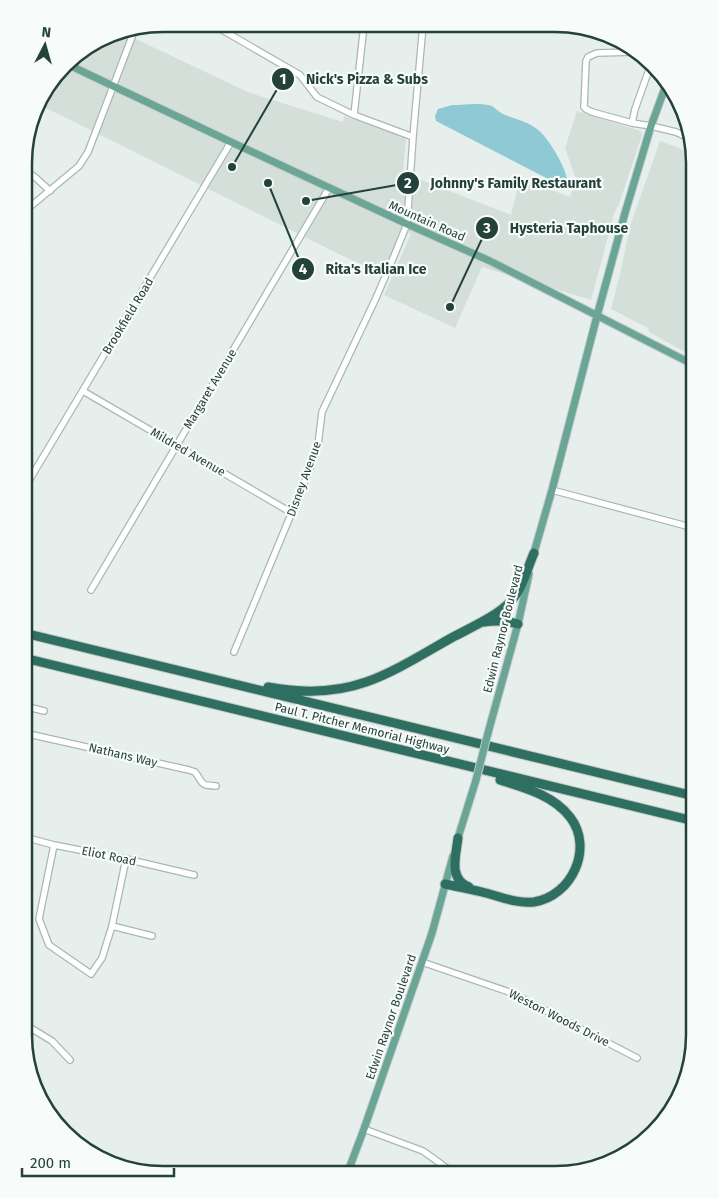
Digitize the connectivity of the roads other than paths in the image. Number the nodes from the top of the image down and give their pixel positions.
1 (228, 33) edge
2 (363, 33) edge
3 (422, 33) edge
4 (132, 36) edge
5 (624, 52) edge
6 (74, 68) edge
7 (648, 72) edge
8 (113, 86) junction
9 (664, 91) edge
10 (354, 115) junction
11 (632, 123) junction
12 (651, 126) junction
13 (682, 135) edge
14 (413, 137) junction
15 (231, 142) junction
16 (33, 176) edge
17 (330, 188) junction
18 (50, 191) junction
19 (33, 205) edge
20 (407, 224) junction
21 (597, 316) junction
22 (686, 362) edge
23 (83, 392) junction
24 (177, 446) junction
25 (33, 474) edge
26 (552, 490) junction
27 (292, 514) junction
28 (686, 526) edge
29 (534, 553) junction
30 (91, 590) dead end
31 (479, 623) junction
32 (518, 624) junction
33 (33, 635) edge
34 (77, 646) junction
35 (234, 652) dead end
36 (33, 660) edge
37 (33, 708) edge
38 (44, 711) dead end
39 (33, 735) edge
40 (441, 760) junction
41 (216, 786) dead end
42 (685, 794) edge
43 (685, 819) edge
44 (458, 838) junction
45 (33, 839) edge
46 (54, 845) junction
47 (126, 859) junction
48 (194, 875) dead end
49 (445, 884) junction
50 (481, 891) junction
51 (112, 926) junction
52 (152, 936) dead end
53 (422, 962) junction
54 (33, 1030) edge
55 (637, 1058) dead end
56 (70, 1060) dead end
57 (364, 1129) junction
58 (350, 1166) edge
59 (444, 1166) edge

1 - 10 street
2 - 10 street
3 - 14 street, Disney Avenue
4 - 8 street
5 - 11 street
6 - 8 main road, Mountain Road
7 - 11 street
8 - 15 main road, Mountain Road
8 - 18 street
9 - 12 main road, Edwin Raynor Boulevard
10 - 14 street
11 - 12 street
12 - 13 street
12 - 21 main road, Edwin Raynor Boulevard
14 - 20 street, Disney Avenue
15 - 17 main road, Mountain Road
15 - 23 street, Brookfield Road
16 - 18 street
17 - 20 main road, Mountain Road
17 - 24 street, Margaret Avenue
18 - 19 street
20 - 21 main road, Mountain Road
20 - 27 street, Disney Avenue
21 - 22 main road, Mountain Road
21 - 26 main road, Edwin Raynor Boulevard
23 - 24 street, Mildred Avenue
23 - 25 street, Brookfield Road
24 - 27 street, Mildred Avenue
24 - 30 street, Margaret Avenue
26 - 28 street
26 - 29 main road, Edwin Raynor Boulevard
27 - 35 street, Disney Avenue
29 - 31 highway
29 - 32 main road, Edwin Raynor Boulevard
31 - 32 highway
31 - 34 highway
32 - 44 main road, Edwin Raynor Boulevard, bridge
33 - 34 highway, Paul T. Pitcher Memorial Highway
34 - 42 highway, Paul T. Pitcher Memorial Highway
36 - 40 highway, Paul T. Pitcher Memorial Highway
37 - 38 street
39 - 41 street, Nathans Way
40 - 43 highway, Paul T. Pitcher Memorial Highway
40 - 50 highway
44 - 49 main road, Edwin Raynor Boulevard
44 - 50 highway
45 - 46 street, Eliot Road
46 - 47 street, Eliot Road
46 - 51 street
47 - 48 street, Eliot Road
47 - 51 street
49 - 50 highway
49 - 53 main road, Edwin Raynor Boulevard
51 - 52 street
53 - 55 street, Weston Woods Drive
53 - 57 main road, Edwin Raynor Boulevard
54 - 56 street
57 - 58 main road, Edwin Raynor Boulevard
57 - 59 street

